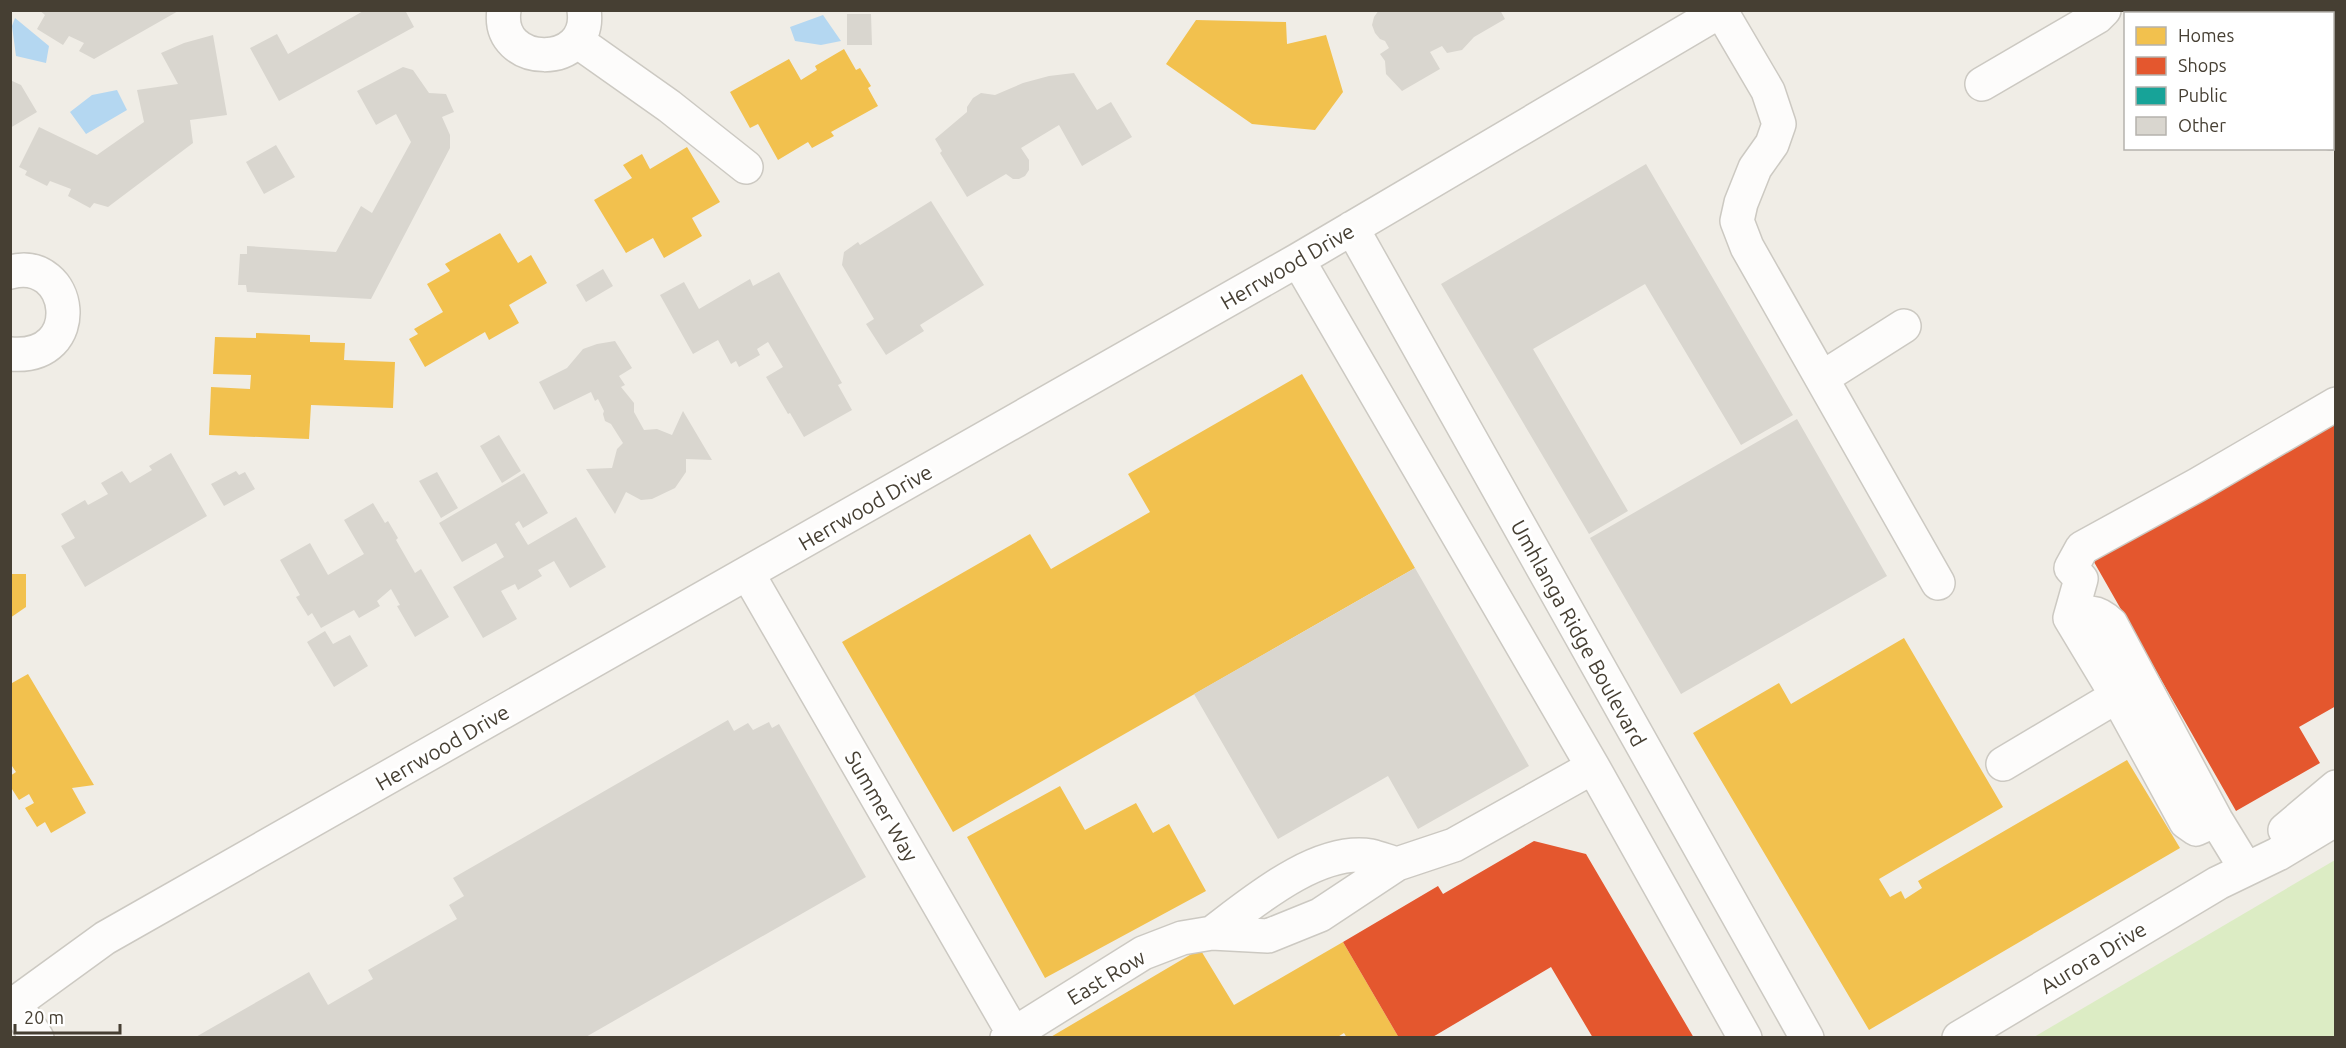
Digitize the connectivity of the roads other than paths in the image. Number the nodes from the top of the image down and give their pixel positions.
1 (504, 10) edge
2 (2104, 10) edge
3 (1721, 11) edge
4 (580, 26) edge
5 (1982, 84) dead end
6 (746, 167) dead end
7 (1352, 228) junction
8 (1298, 260) junction
9 (10, 272) edge
10 (1904, 326) dead end
11 (10, 354) edge
12 (1822, 378) junction
13 (2336, 404) edge
14 (748, 574) junction
15 (1938, 583) dead end
16 (2129, 689) junction
17 (2003, 764) dead end
18 (1593, 766) junction
19 (2336, 787) edge
20 (2336, 819) edge
21 (1397, 864) junction
22 (2238, 869) junction
23 (1212, 933) junction
24 (13, 1005) edge
25 (1012, 1036) edge
26 (37, 1038) edge
27 (1745, 1038) edge
28 (1807, 1038) edge
29 (1959, 1038) edge

1 - 4 street
2 - 5 street
3 - 7 street, Herrwood Drive
3 - 12 street
4 - 6 street
7 - 8 street, Herrwood Drive
7 - 28 street, Umhlanga Ridge Boulevard
8 - 14 street, Herrwood Drive
8 - 18 street
9 - 11 street
10 - 12 street
12 - 15 street
13 - 16 street
14 - 24 street, Herrwood Drive
14 - 25 street, Summer Way
16 - 17 street
16 - 22 street
18 - 21 street, East Row
18 - 27 street
19 - 22 street, Aurora Drive
20 - 22 street, Aurora Drive
21 - 23 street, East Row
21 - 23 street, East Row
22 - 29 street, Aurora Drive
23 - 25 street, East Row
24 - 26 street

